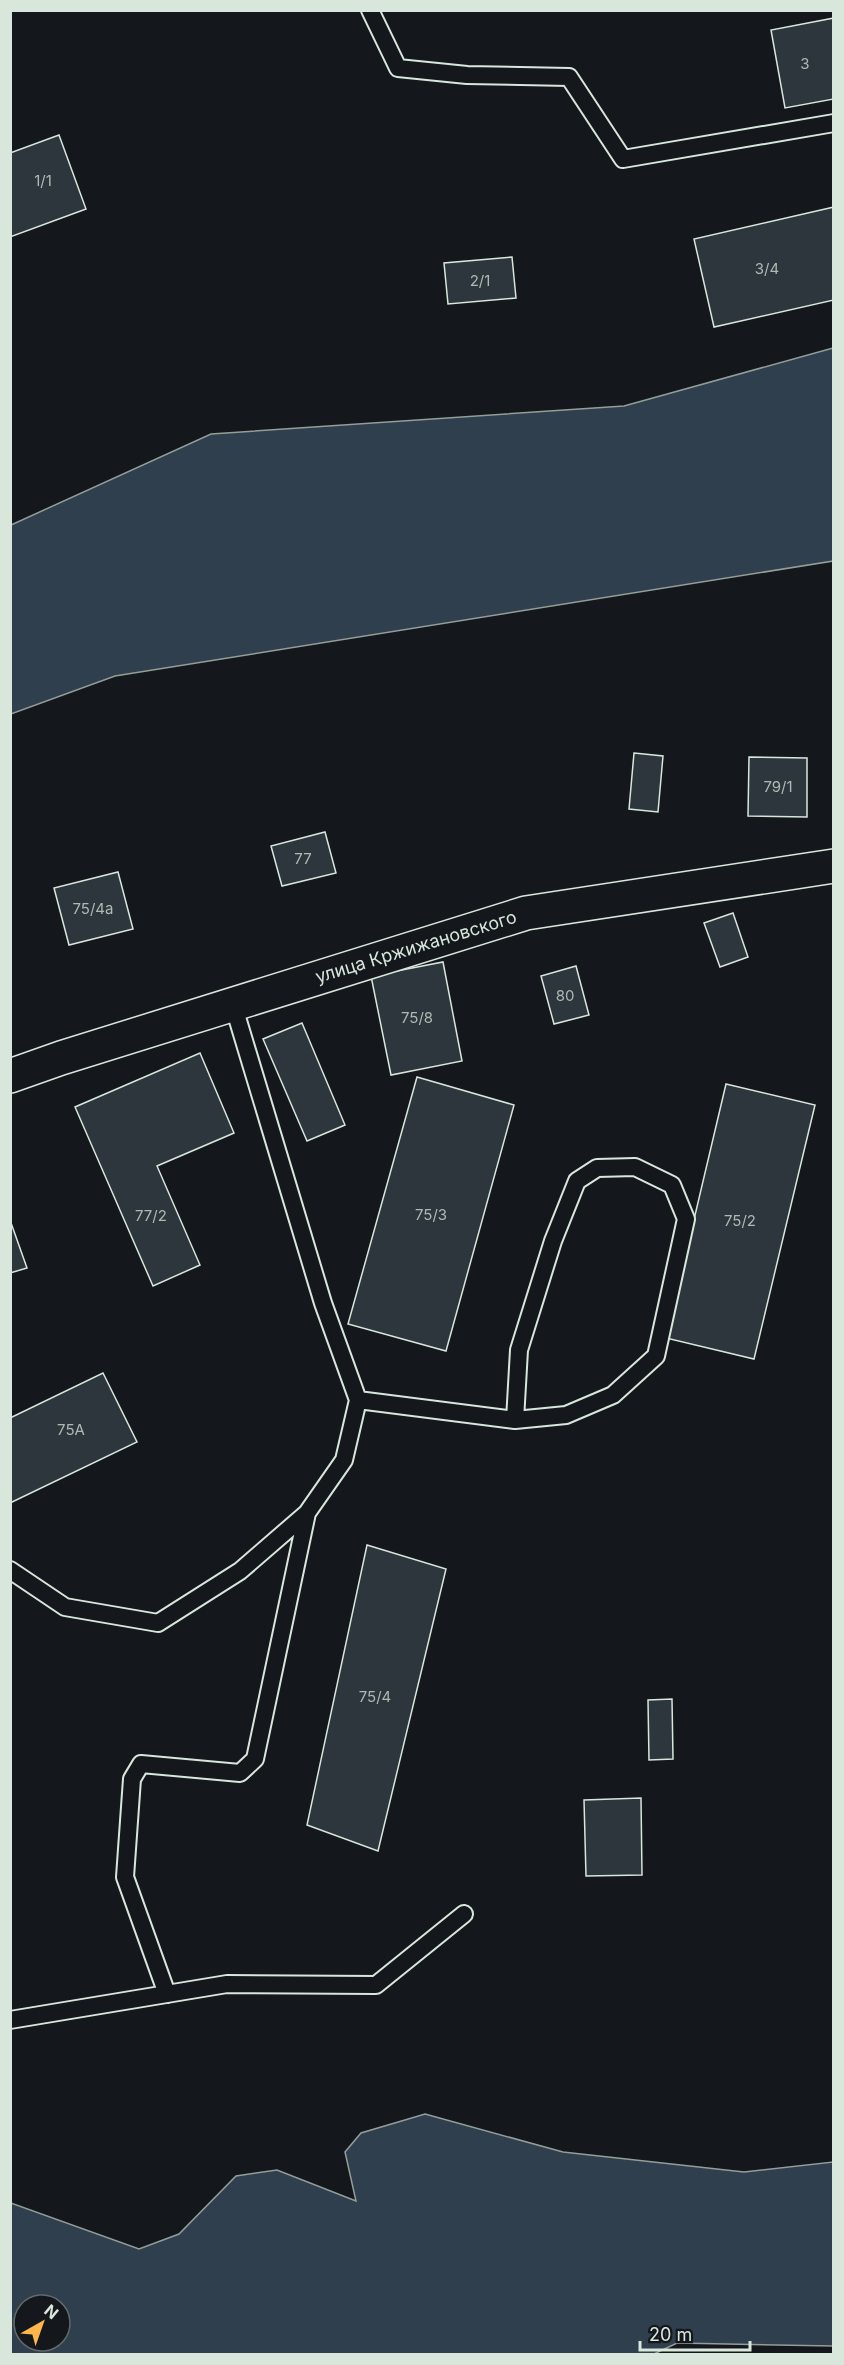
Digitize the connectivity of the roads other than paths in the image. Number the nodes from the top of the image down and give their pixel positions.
1 (370, 10) edge
2 (834, 123) edge
3 (834, 866) edge
4 (233, 1004) junction
5 (10, 1076) edge
6 (358, 1400) junction
7 (515, 1420) junction
8 (307, 1512) junction
9 (10, 1570) edge
10 (464, 1914) dead end
11 (167, 1994) junction
12 (10, 2020) edge

1 - 2 lane
3 - 4 street, улица Кржижановского
4 - 5 street, улица Кржижановского
4 - 6 lane
6 - 7 lane
6 - 8 lane
7 - 7 lane
8 - 9 lane
8 - 11 lane
10 - 11 lane
11 - 12 lane

